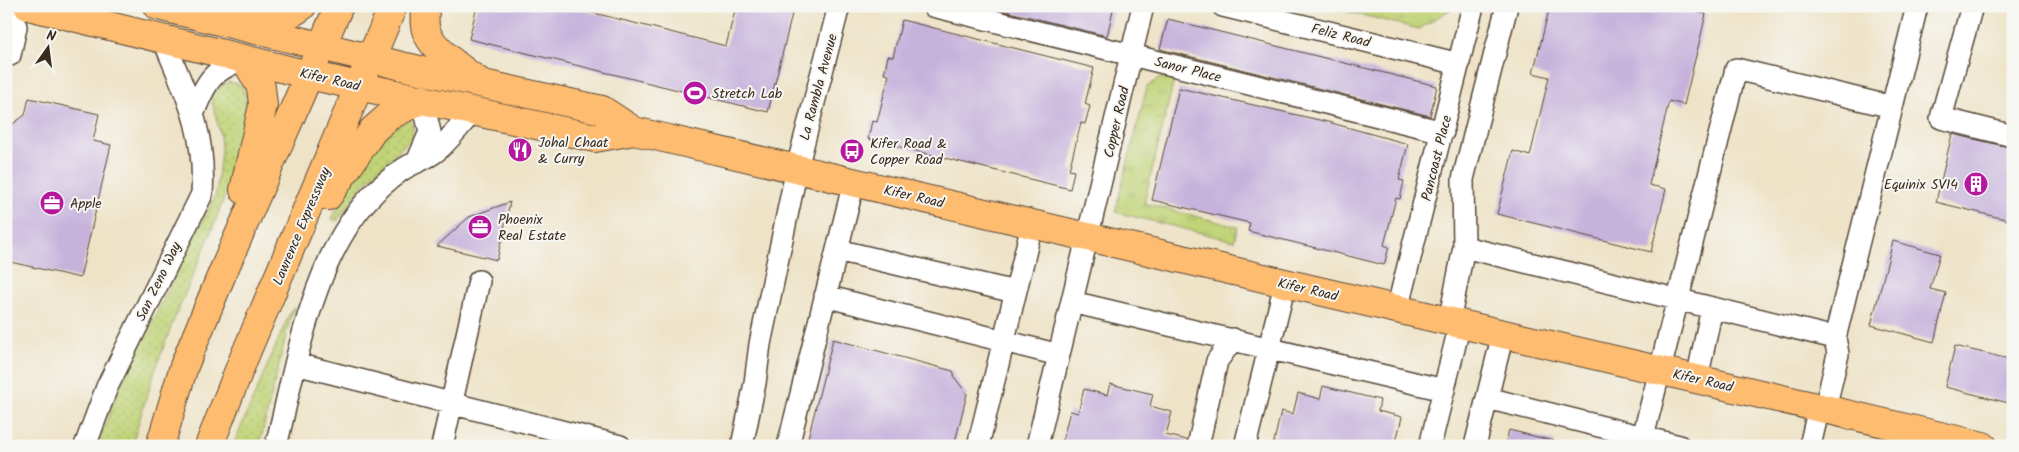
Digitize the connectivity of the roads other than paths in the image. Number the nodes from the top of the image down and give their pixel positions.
1 (11, 6) edge
2 (28, 6) edge
3 (302, 6) edge
4 (339, 6) edge
5 (393, 6) edge
6 (425, 6) edge
7 (839, 6) edge
8 (933, 6) edge
9 (1143, 6) edge
10 (1223, 6) edge
11 (1473, 6) edge
12 (1508, 6) edge
13 (1917, 6) edge
14 (1972, 6) edge
15 (168, 9) edge
16 (164, 41) junction
17 (323, 47) junction
18 (10, 55) dead end
19 (1132, 55) junction
20 (372, 58) junction
21 (245, 59) junction
22 (1459, 64) junction
23 (309, 75) junction
24 (481, 83) junction
25 (360, 86) junction
26 (422, 99) junction
27 (1892, 107) junction
28 (474, 111) junction
29 (194, 112) junction
30 (634, 131) junction
31 (1443, 132) junction
32 (2013, 136) edge
33 (417, 162) junction
34 (797, 168) junction
35 (854, 182) junction
36 (1032, 225) junction
37 (1088, 238) junction
38 (1464, 247) junction
39 (837, 250) junction
40 (282, 270) junction
41 (222, 274) junction
42 (479, 281) dead end
43 (1285, 284) junction
44 (1015, 292) junction
45 (825, 296) junction
46 (1676, 299) junction
47 (1072, 302) junction
48 (1712, 308) junction
49 (1397, 310) junction
50 (1454, 323) junction
51 (1503, 334) junction
52 (1835, 338) junction
53 (1233, 339) junction
54 (1003, 341) junction
55 (1269, 348) junction
56 (1059, 354) junction
57 (296, 364) junction
58 (1659, 370) junction
59 (1697, 379) junction
60 (1444, 390) junction
61 (1487, 398) junction
62 (451, 403) junction
63 (1822, 408) junction
64 (1644, 437) junction
65 (85, 446) edge
66 (160, 446) edge
67 (209, 446) edge
68 (276, 446) edge
69 (442, 446) edge
70 (620, 446) edge
71 (742, 446) edge
72 (788, 446) edge
73 (978, 446) edge
74 (1037, 446) edge
75 (1198, 446) edge
76 (1245, 446) edge
77 (1430, 446) edge
78 (1475, 446) edge
79 (1679, 446) edge
80 (1810, 446) edge
81 (1983, 446) edge

1 - 18 street
2 - 16 main road, Kifer Road
3 - 15 main road
4 - 17 main road
5 - 20 main road, Lawrence Expressway
6 - 24 main road
7 - 34 street, La Rambla Avenue
8 - 19 street, Sanor Place
9 - 19 street, Copper Road
10 - 22 street, Feliz Road
11 - 22 street, Pancoast Place
12 - 38 street
13 - 27 street
14 - 32 street
15 - 17 main road, Kifer Road
16 - 21 main road, Kifer Road
16 - 29 street, San Zeno Way
17 - 20 main road, Kifer Road
17 - 23 main road
19 - 31 street, Sanor Place
19 - 37 street, Copper Road
20 - 24 main road, Kifer Road
20 - 25 main road, Lawrence Expressway
21 - 23 main road, Kifer Road
21 - 29 street
21 - 41 main road
22 - 31 street, Pancoast Place
23 - 25 main road, Kifer Road
23 - 41 main road
24 - 30 main road, Kifer Road
25 - 26 main road, Kifer Road
25 - 40 main road, Lawrence Expressway
26 - 28 main road, Kifer Road
26 - 33 street
26 - 40 main road
27 - 46 street
27 - 52 street
28 - 30 main road, Kifer Road
28 - 33 street
29 - 65 street, San Zeno Way
30 - 34 main road, Kifer Road
31 - 49 street, Pancoast Place
33 - 57 street
34 - 35 main road, Kifer Road
34 - 71 street, La Rambla Avenue
35 - 36 main road, Kifer Road
35 - 39 street
36 - 37 main road, Kifer Road
36 - 44 street
37 - 43 main road, Kifer Road
37 - 47 street, Copper Road
38 - 46 street
38 - 50 street
39 - 44 street
39 - 45 street
40 - 67 main road, Lawrence Expressway
41 - 66 main road
42 - 62 street
43 - 49 main road, Kifer Road
43 - 55 street
44 - 54 street
45 - 54 street
45 - 72 street
46 - 48 street
46 - 58 street
47 - 53 street
47 - 56 street, Copper Road
48 - 52 street
48 - 59 street
49 - 50 main road, Kifer Road
50 - 51 main road, Kifer Road
50 - 60 street
51 - 58 main road, Kifer Road
51 - 61 street
52 - 63 street
53 - 55 street
53 - 75 street
54 - 56 street
54 - 73 street
55 - 60 street
55 - 76 street
56 - 74 street, Copper Road
57 - 62 street
57 - 68 street
58 - 59 main road, Kifer Road
58 - 64 street
59 - 63 main road, Kifer Road
60 - 77 street
61 - 64 street
61 - 78 street
62 - 69 street
62 - 70 street
63 - 80 street
63 - 81 main road, Kifer Road
64 - 79 street

